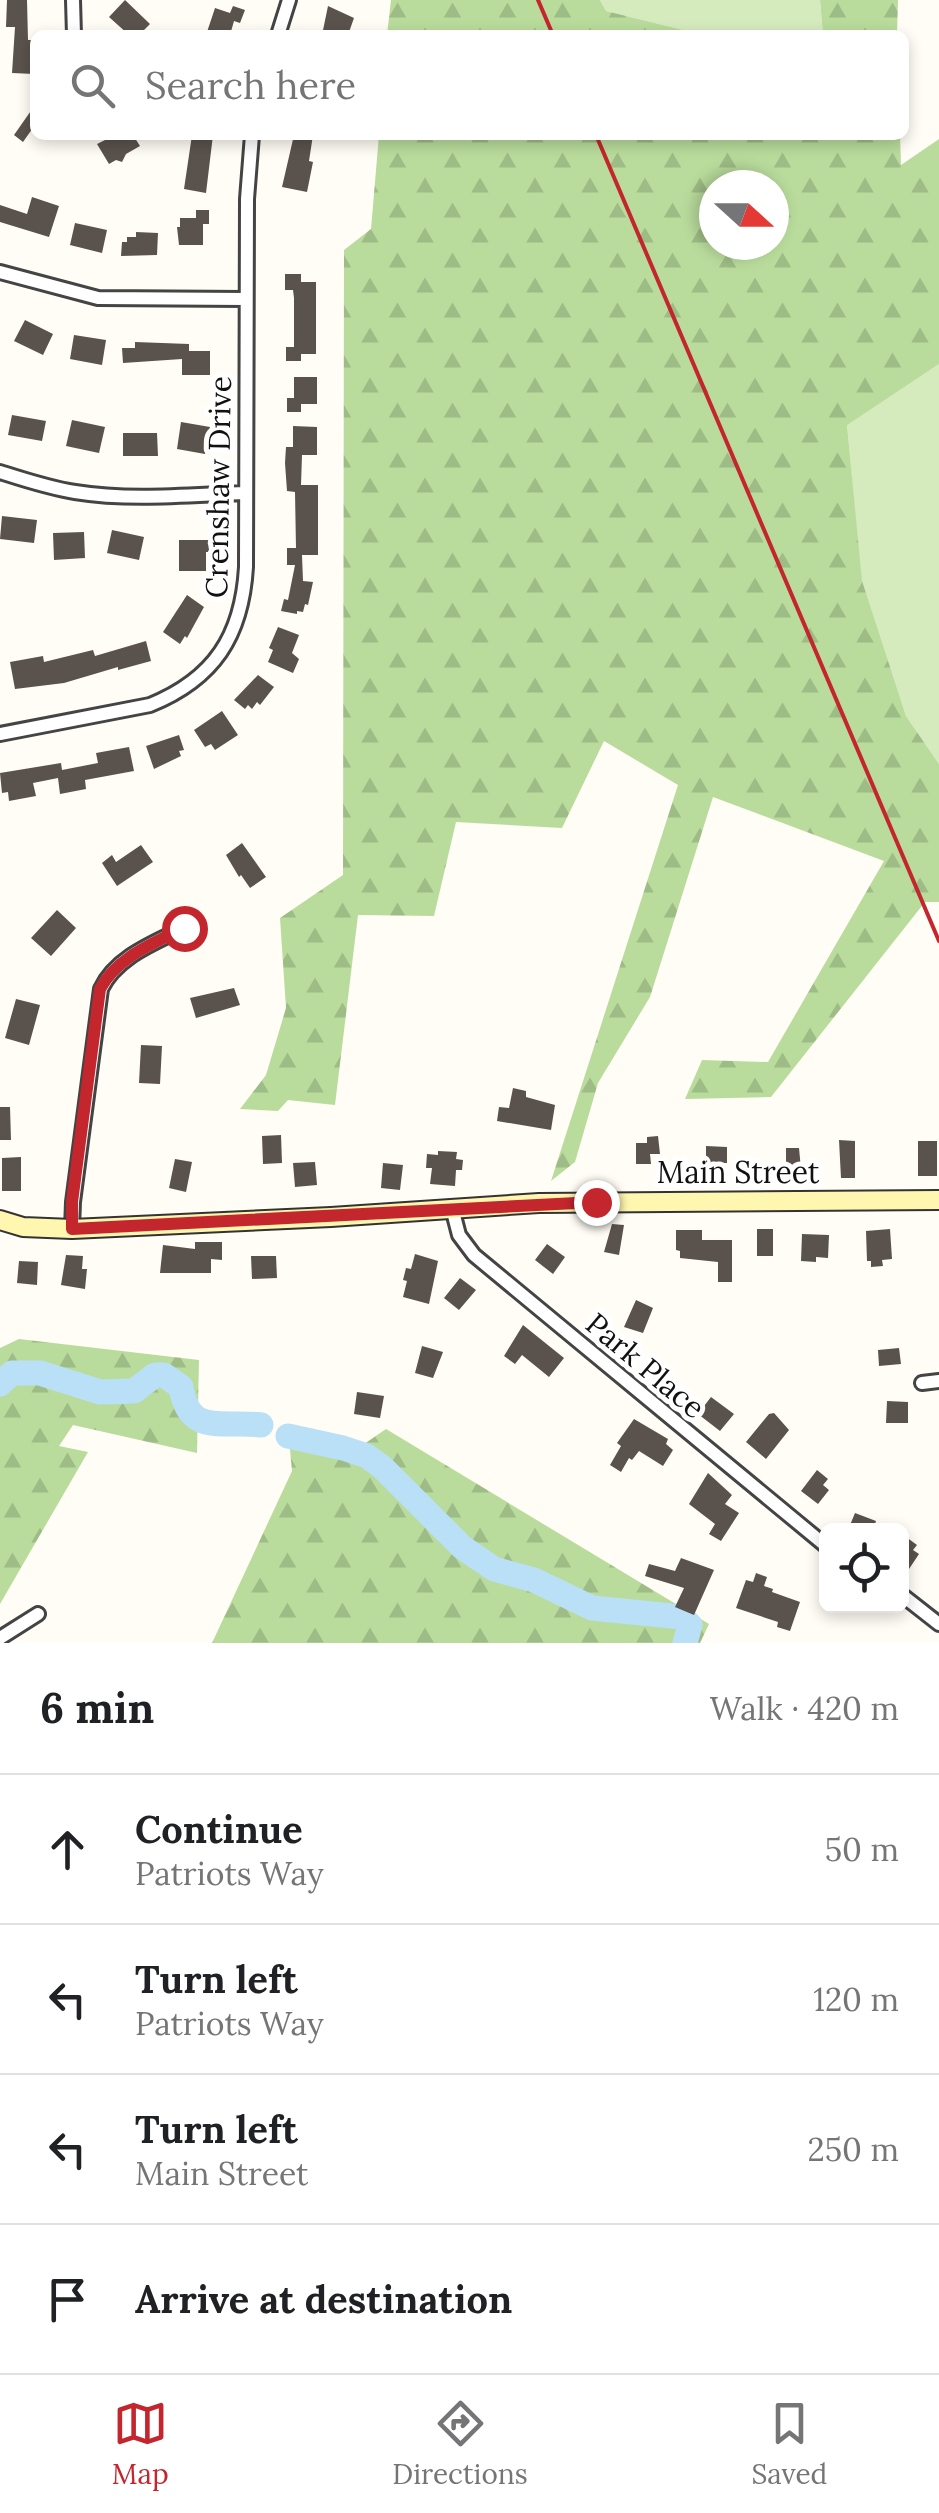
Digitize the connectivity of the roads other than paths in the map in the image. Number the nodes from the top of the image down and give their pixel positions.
1 (74, 0) edge
2 (289, 0) edge
3 (74, 30) edge
4 (280, 30) edge
5 (252, 140) edge
6 (0, 272) edge
7 (246, 300) junction
8 (0, 472) edge
9 (245, 493) junction
10 (0, 734) edge
11 (184, 928) dead end
12 (939, 1200) edge
13 (452, 1208) junction
14 (0, 1220) edge
15 (72, 1229) junction
16 (939, 1380) edge
17 (922, 1383) dead end
18 (819, 1540) edge
19 (909, 1600) edge
20 (38, 1614) dead end
21 (939, 1624) edge
22 (0, 1638) edge

1 - 3 street
2 - 4 street
5 - 7 street, Crenshaw Drive
6 - 7 street
7 - 9 street, Crenshaw Drive
8 - 9 street
9 - 10 street, Crenshaw Drive
11 - 15 street
12 - 13 street, Main Street
13 - 15 street, Main Street
13 - 18 street, Park Place
14 - 15 street, Main Street
16 - 17 street
19 - 21 street
20 - 22 street

